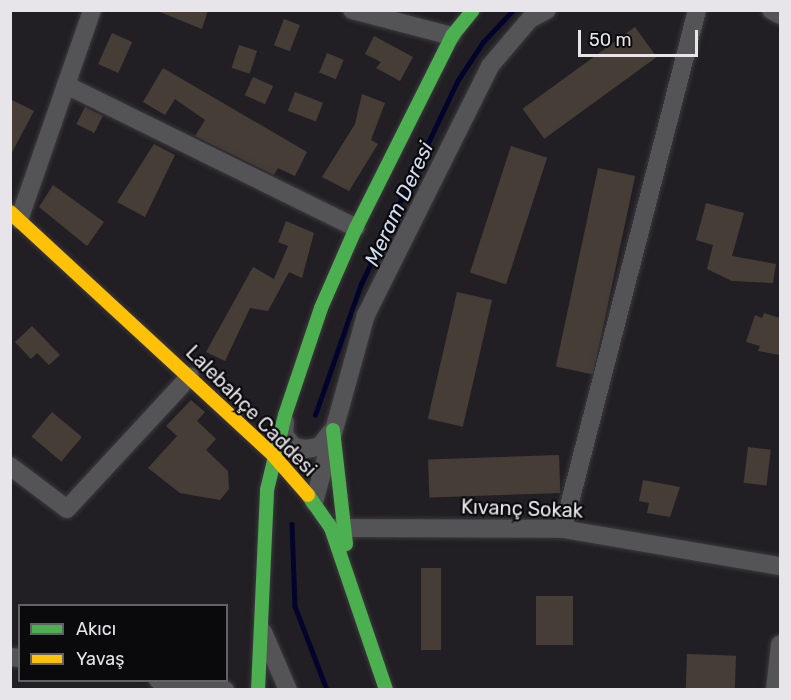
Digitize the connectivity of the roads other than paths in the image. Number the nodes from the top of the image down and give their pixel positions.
1 (92, 10) edge
2 (352, 10) edge
3 (473, 10) edge
4 (547, 10) edge
5 (697, 10) edge
6 (771, 10) edge
7 (780, 15) edge
8 (452, 36) junction
9 (66, 86) junction
10 (15, 216) edge
11 (356, 228) junction
12 (190, 376) junction
13 (285, 415) junction
14 (333, 430) junction
15 (273, 455) junction
16 (10, 466) edge
17 (314, 502) junction
18 (337, 528) junction
19 (563, 529) junction
20 (780, 566) edge
21 (261, 628) junction
22 (780, 644) edge
23 (165, 682) edge
24 (225, 690) edge
25 (258, 690) edge
26 (288, 690) edge
27 (386, 690) edge
28 (775, 690) edge

1 - 9 street
2 - 8 street
3 - 8 street
4 - 14 street
5 - 19 street
6 - 7 street
8 - 11 street
9 - 10 street
9 - 11 street
10 - 12 street, Lalebahçe Caddesi
11 - 13 street
12 - 15 street, Lalebahçe Caddesi
12 - 16 street
13 - 14 street
13 - 15 street
14 - 17 street
14 - 18 street
15 - 17 street, Lalebahçe Caddesi
15 - 21 street
17 - 18 street, Lalebahçe Caddesi
18 - 19 street, Kıvanç Sokak
18 - 27 street, Lalebahçe Caddesi
19 - 20 street, Kıvanç Sokak
21 - 25 street
21 - 26 street
22 - 28 street
23 - 24 street

